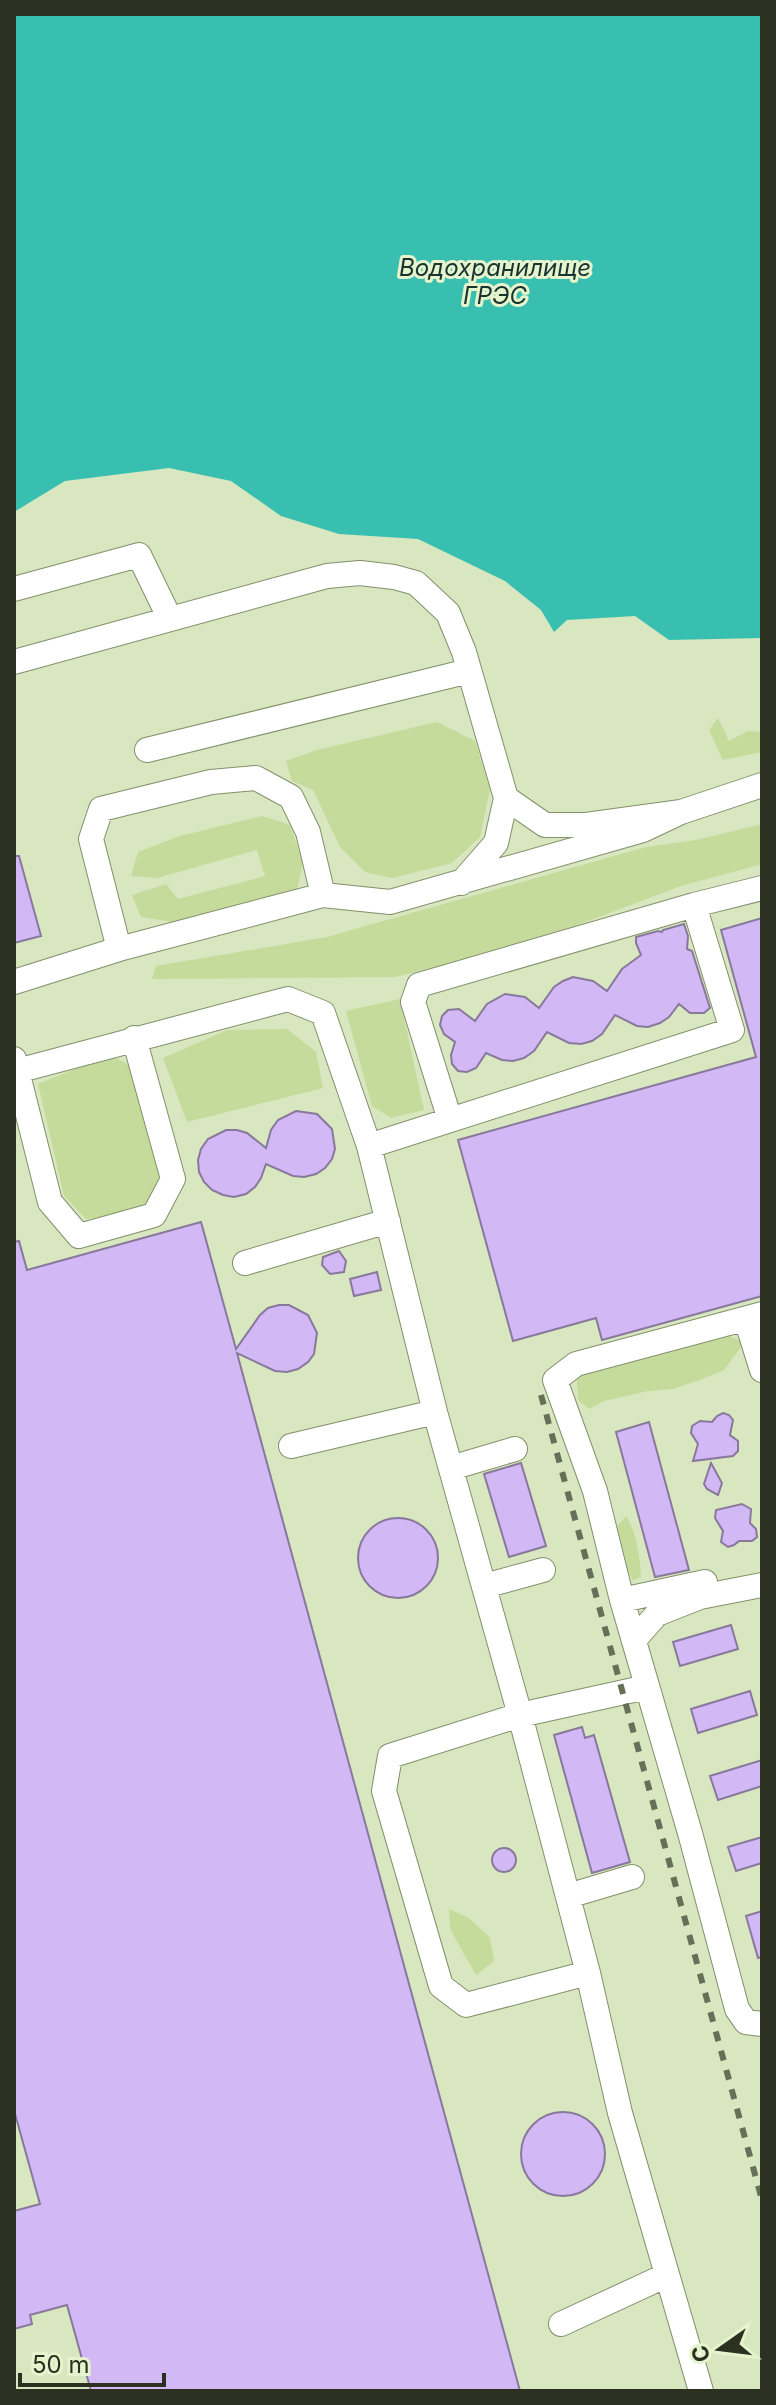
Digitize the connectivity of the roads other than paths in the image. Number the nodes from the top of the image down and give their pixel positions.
1 (14, 589) edge
2 (170, 619) junction
3 (14, 662) edge
4 (469, 671) junction
5 (147, 750) dead end
6 (762, 785) edge
7 (506, 798) junction
8 (681, 812) junction
9 (461, 883) junction
10 (762, 888) edge
11 (323, 895) junction
12 (694, 905) junction
13 (119, 949) junction
14 (14, 982) edge
15 (134, 1038) junction
16 (15, 1065) edge
17 (450, 1120) junction
18 (369, 1146) junction
19 (388, 1221) junction
20 (245, 1263) dead end
21 (754, 1316) edge
22 (762, 1370) edge
23 (435, 1412) junction
24 (291, 1446) dead end
25 (515, 1449) dead end
26 (451, 1468) junction
27 (543, 1570) dead end
28 (762, 1570) edge
29 (762, 1585) edge
30 (484, 1586) junction
31 (622, 1600) junction
32 (634, 1640) junction
33 (647, 1687) junction
34 (520, 1715) junction
35 (632, 1877) dead end
36 (568, 1896) junction
37 (588, 1973) junction
38 (762, 2024) edge
39 (667, 2275) junction
40 (561, 2324) dead end
41 (701, 2391) edge

1 - 2 street
2 - 3 street
2 - 4 street
4 - 5 street
4 - 7 street
6 - 8 street
7 - 8 street
7 - 9 street
8 - 9 street
9 - 11 street
10 - 12 street
11 - 13 street
11 - 13 street
12 - 17 street
12 - 17 street
13 - 14 street
15 - 16 street
15 - 16 street
15 - 18 street
17 - 18 street
18 - 19 street
19 - 20 street
19 - 23 street
21 - 22 street
21 - 31 street
23 - 24 street
23 - 26 street
25 - 26 street
26 - 30 street
27 - 30 street
28 - 31 street
29 - 32 street
30 - 34 street
31 - 32 street
32 - 33 street
33 - 34 street
33 - 38 street
34 - 36 street
34 - 37 street
35 - 36 street
36 - 37 street
37 - 39 street
39 - 40 street
39 - 41 street

